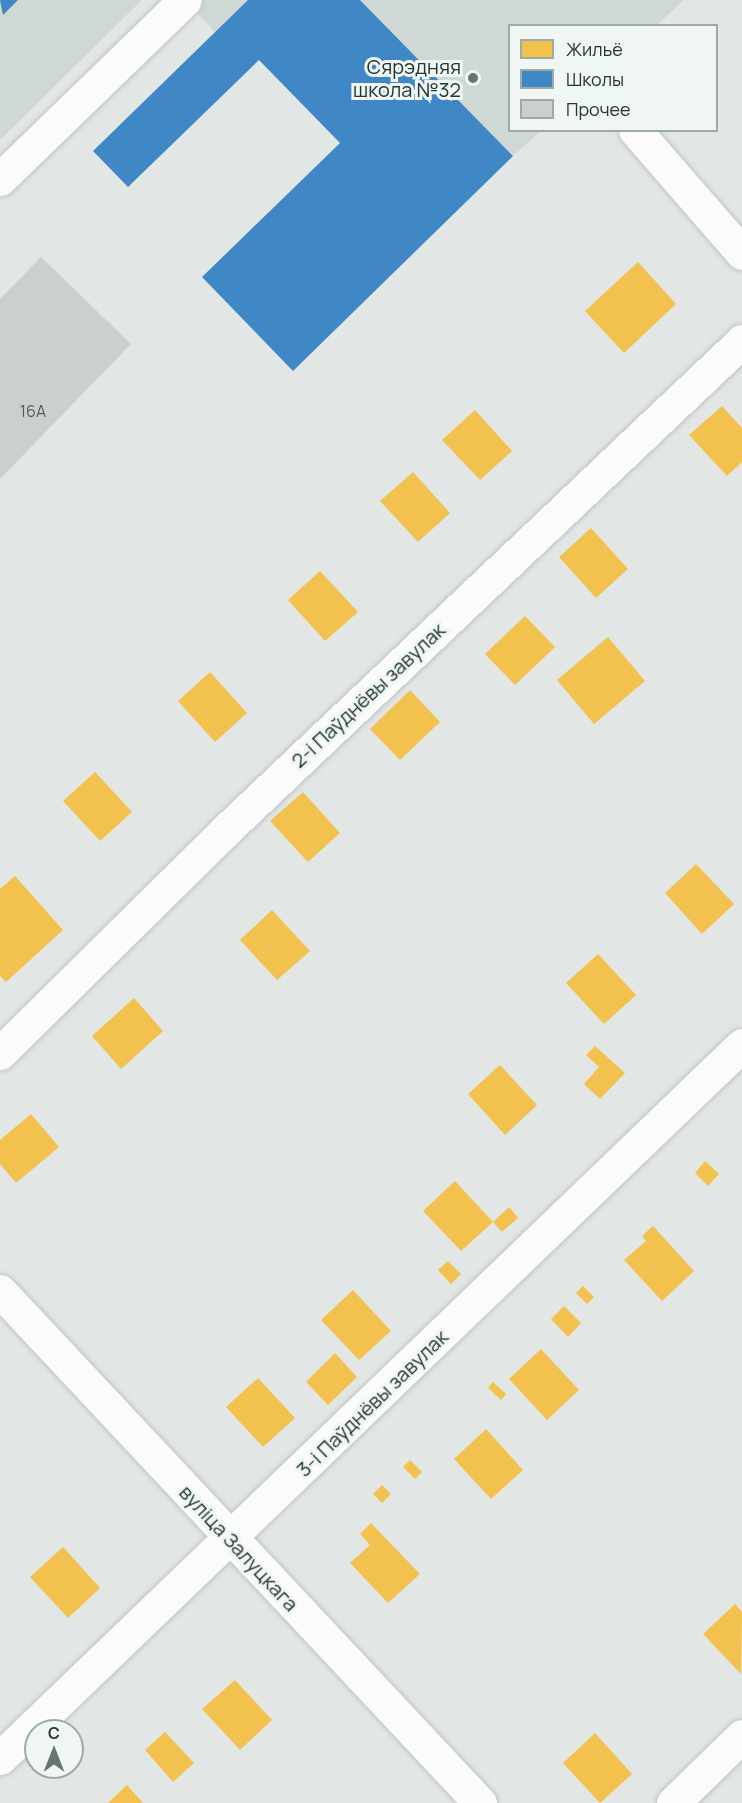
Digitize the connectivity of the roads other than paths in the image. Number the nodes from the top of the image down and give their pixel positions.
1 (185, 0) edge
2 (637, 132) edge
3 (0, 179) edge
4 (742, 253) edge
5 (742, 341) edge
6 (742, 1046) edge
7 (0, 1053) edge
8 (0, 1290) edge
9 (230, 1540) junction
10 (742, 1736) edge
11 (0, 1758) edge
12 (480, 1803) edge
13 (673, 1803) edge

1 - 3 street
2 - 4 street
5 - 7 street, 2-і Паўднёвы завулак
6 - 9 street, 3-і Паўднёвы завулак
8 - 9 street, вуліца Залуцкага
9 - 11 street, 3-і Паўднёвы завулак
9 - 12 street, вуліца Залуцкага
10 - 13 street

